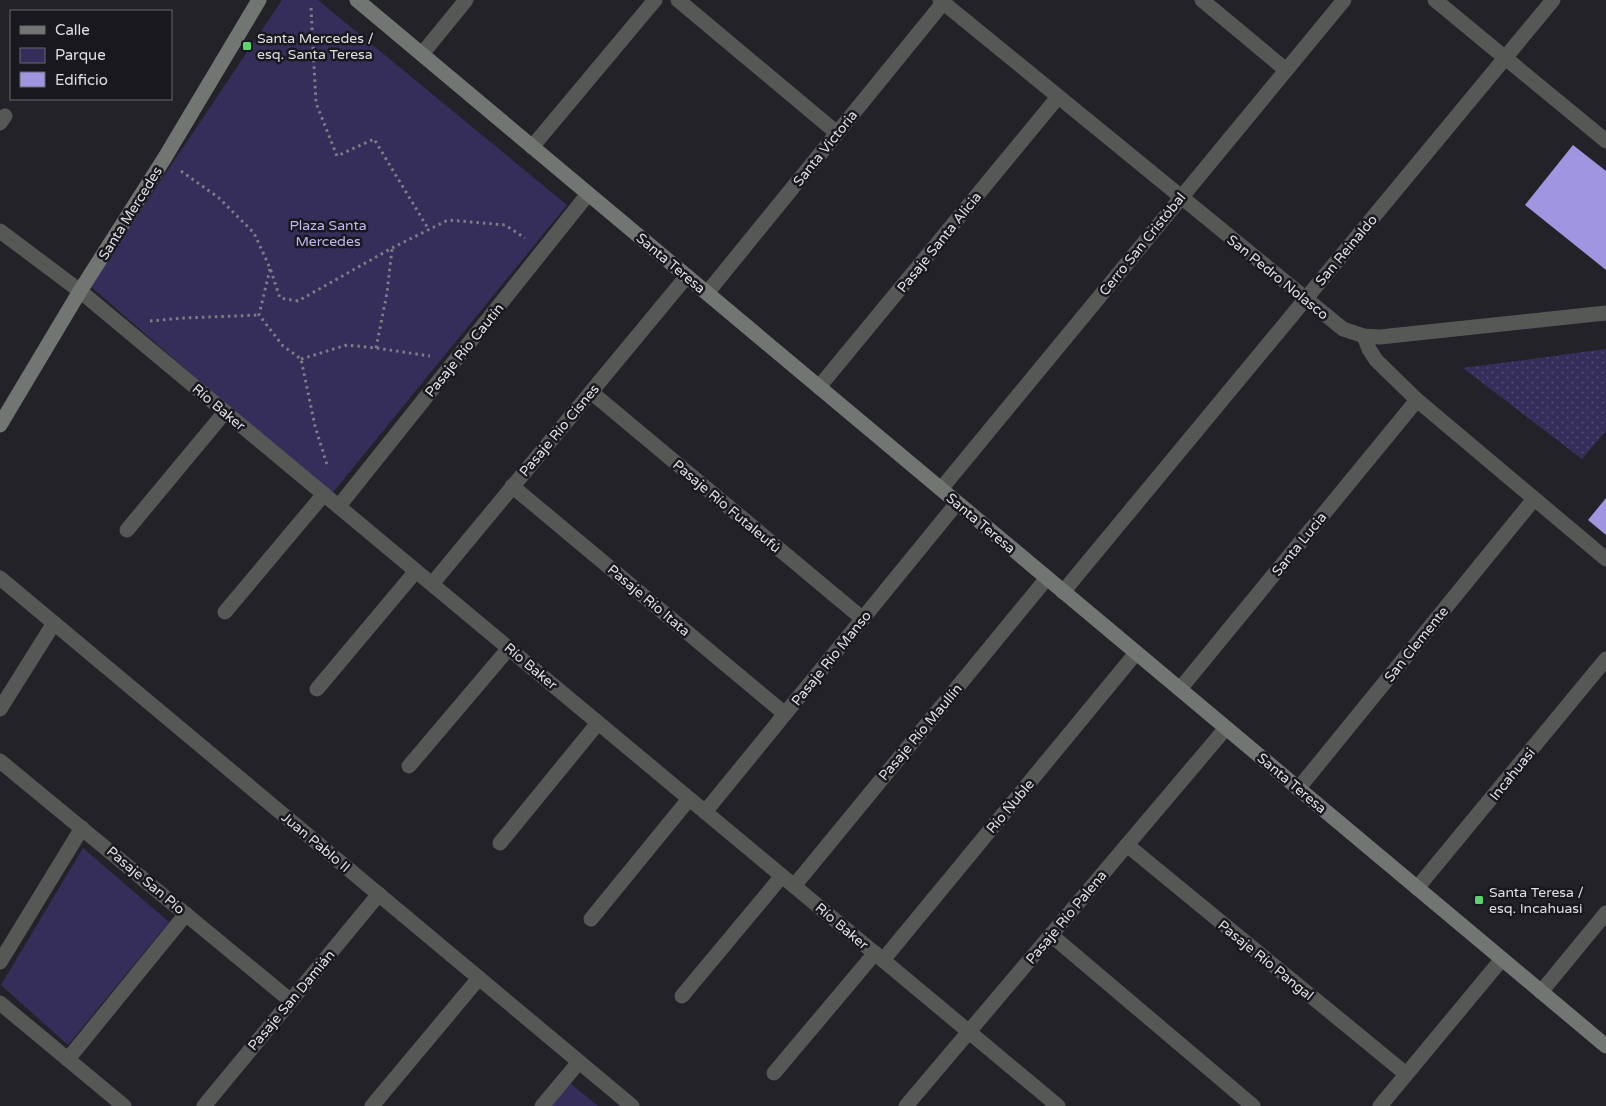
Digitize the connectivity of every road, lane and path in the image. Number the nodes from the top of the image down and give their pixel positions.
1 (259, 0) edge
2 (357, 0) edge
3 (466, 0) edge
4 (655, 0) edge
5 (678, 0) edge
6 (1202, 0) edge
7 (1344, 0) edge
8 (1435, 0) edge
9 (1552, 0) edge
10 (941, 1) edge
11 (311, 8) dead end
12 (422, 54) junction
13 (1505, 58) junction
14 (1286, 70) junction
15 (1058, 97) junction
16 (837, 133) junction
17 (1606, 141) edge
18 (532, 146) junction
19 (164, 159) junction
20 (588, 194) junction
21 (1181, 197) junction
22 (429, 230) junction
23 (0, 231) edge
24 (392, 248) junction
25 (543, 250) junction
26 (270, 268) junction
27 (687, 276) junction
28 (80, 291) junction
29 (707, 293) junction
30 (1305, 299) junction
31 (1606, 313) edge
32 (259, 315) junction
33 (120, 324) junction
34 (1364, 336) junction
35 (376, 348) junction
36 (301, 359) junction
37 (455, 360) junction
38 (819, 387) junction
39 (591, 392) junction
40 (1418, 400) junction
41 (225, 412) junction
42 (0, 425) edge
43 (328, 469) dead end
44 (512, 486) junction
45 (941, 489) junction
46 (324, 494) junction
47 (1534, 499) junction
48 (958, 503) junction
49 (339, 506) junction
50 (127, 530) dead end
51 (1606, 559) edge
52 (416, 571) junction
53 (0, 578) edge
54 (1047, 578) junction
55 (432, 584) junction
56 (1064, 592) junction
57 (225, 612) dead end
58 (863, 620) junction
59 (54, 622) junction
60 (509, 648) junction
61 (1136, 653) junction
62 (1606, 659) edge
63 (317, 689) dead end
64 (1180, 689) junction
65 (0, 709) edge
66 (785, 714) junction
67 (598, 723) junction
68 (1226, 728) junction
69 (0, 761) edge
70 (409, 766) dead end
71 (1298, 789) junction
72 (689, 799) junction
73 (706, 812) junction
74 (82, 828) junction
75 (500, 843) dead end
76 (1127, 845) junction
77 (788, 881) junction
78 (1417, 888) junction
79 (379, 894) junction
80 (1606, 913) edge
81 (186, 914) junction
82 (591, 919) dead end
83 (1051, 935) junction
84 (879, 956) junction
85 (1502, 960) junction
86 (0, 962) edge
87 (479, 978) junction
88 (1541, 992) junction
89 (682, 996) dead end
90 (291, 1001) junction
91 (0, 1002) edge
92 (969, 1032) junction
93 (1606, 1046) edge
94 (68, 1059) junction
95 (579, 1062) junction
96 (774, 1073) dead end
97 (1406, 1074) junction
98 (124, 1106) edge
99 (204, 1106) edge
100 (372, 1106) edge
101 (542, 1106) edge
102 (632, 1106) edge
103 (906, 1106) edge
104 (1058, 1106) edge
105 (1253, 1106) edge
106 (1380, 1106) edge

1 - 19 street, Santa Mercedes
2 - 12 street, Santa Teresa
3 - 12 street
4 - 18 street
5 - 16 street
6 - 14 street
7 - 14 street, Cerro San Cristóbal
8 - 13 street
9 - 13 street, San Reinaldo
10 - 15 street, San Pedro Nolasco
10 - 16 street, Santa Victoria
11 - 22 path
12 - 18 street, Santa Teresa
13 - 17 street
13 - 30 street, San Reinaldo
14 - 21 street, Cerro San Cristóbal
15 - 21 street, San Pedro Nolasco
15 - 38 street, Pasaje Santa Alicia
16 - 29 street, Santa Victoria
18 - 20 street, Santa Teresa
19 - 26 path
19 - 28 street, Santa Mercedes
20 - 25 street, Pasaje Río Cautín
20 - 27 street, Santa Teresa
21 - 30 street, San Pedro Nolasco
21 - 45 street, Cerro San Cristóbal
22 - 24 path
22 - 25 path
23 - 28 street, Río Baker
24 - 26 path
24 - 35 path
25 - 37 street, Pasaje Río Cautín
26 - 32 path
27 - 29 street, Santa Teresa
27 - 39 street, Pasaje Río Cisnes
28 - 33 street, Río Baker
28 - 42 street, Santa Mercedes
29 - 38 street, Santa Teresa
30 - 34 street, San Pedro Nolasco
30 - 56 street, San Reinaldo
31 - 34 street
32 - 33 path
32 - 36 path
33 - 41 street, Río Baker
34 - 40 street
35 - 36 path
35 - 37 path
36 - 43 path
37 - 49 street, Pasaje Río Cautín
38 - 45 street, Santa Teresa
39 - 44 street, Pasaje Río Cisnes
39 - 58 street, Pasaje Río Futaleufú
40 - 47 street
40 - 64 street, Santa Lucia
41 - 46 street, Río Baker
41 - 50 street
44 - 55 street, Pasaje Río Cisnes
44 - 66 street, Pasaje Río Itata
45 - 48 street, Santa Teresa
46 - 49 street, Río Baker
46 - 57 street
47 - 51 street
47 - 71 street, San Clemente
48 - 54 street, Santa Teresa
48 - 58 street, Pasaje Río Manso
49 - 52 street, Río Baker
52 - 55 street, Río Baker
52 - 63 street
53 - 59 street, Juan Pablo II
54 - 56 street, Santa Teresa
54 - 77 street, Pasaje Río Maullín
55 - 60 street, Río Baker
56 - 61 street, Santa Teresa
58 - 66 street, Pasaje Río Manso
59 - 65 street
59 - 79 street, Juan Pablo II
60 - 67 street, Río Baker
60 - 70 street
61 - 64 street, Santa Teresa
61 - 84 street, Río Ñuble
62 - 78 street, Incahuasi
64 - 68 street, Santa Teresa
66 - 73 street, Pasaje Río Manso
67 - 72 street, Río Baker
67 - 75 street
68 - 71 street, Santa Teresa
68 - 76 street, Pasaje Río Palena
69 - 74 street, Pasaje San Pío
71 - 78 street, Santa Teresa
72 - 73 street, Río Baker
72 - 82 street
73 - 77 street, Río Baker
74 - 81 street, Pasaje San Pío
74 - 86 street
76 - 83 street, Pasaje Río Palena
76 - 97 street, Pasaje Río Pangal
77 - 84 street, Río Baker
77 - 89 street, Pasaje Río Maullín
78 - 85 street, Santa Teresa
79 - 87 street, Juan Pablo II
79 - 90 street, Pasaje San Damián
80 - 88 street
81 - 90 street, Pasaje San Pío
81 - 94 street
83 - 92 street, Pasaje Río Palena
83 - 105 street
84 - 92 street, Río Baker
84 - 96 street, Río Ñuble
85 - 88 street, Santa Teresa
85 - 97 street
87 - 95 street, Juan Pablo II
87 - 100 street
88 - 93 street, Santa Teresa
90 - 99 street, Pasaje San Damián
91 - 94 street
92 - 103 street, Pasaje Río Palena
92 - 104 street, Río Baker
94 - 98 street
95 - 101 street
95 - 102 street, Juan Pablo II
97 - 106 street

